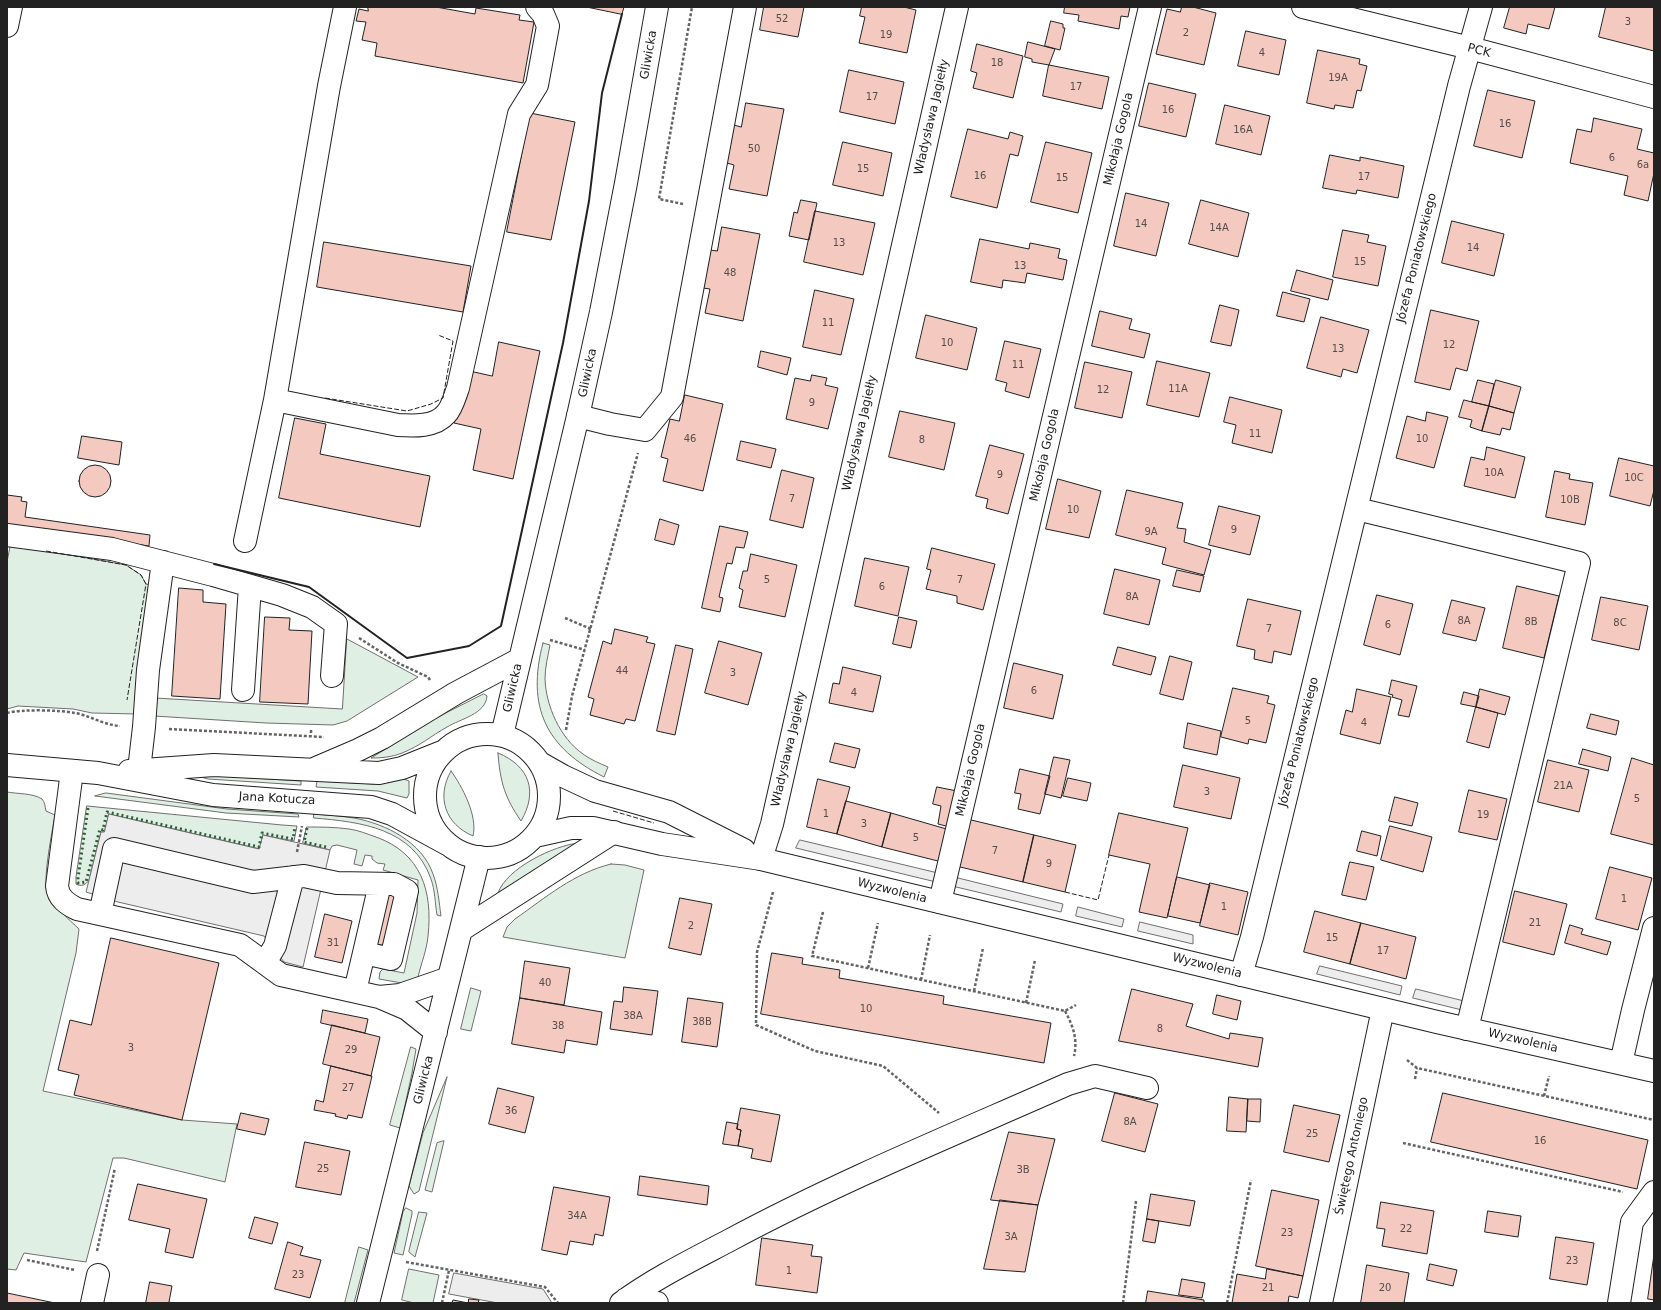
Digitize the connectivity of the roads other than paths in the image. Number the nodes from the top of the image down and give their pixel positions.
1 (11, 7) edge
2 (345, 7) edge
3 (537, 7) edge
4 (657, 7) edge
5 (745, 7) edge
6 (957, 7) edge
7 (1150, 7) edge
8 (1303, 7) edge
9 (1481, 7) edge
10 (7, 26) edge
11 (1470, 48) junction
12 (1654, 97) edge
13 (275, 400) junction
14 (578, 416) junction
15 (1357, 509) junction
16 (7, 535) edge
17 (245, 541) dead end
18 (163, 562) junction
19 (250, 586) junction
20 (520, 659) junction
21 (332, 676) dead end
22 (243, 690) dead end
23 (502, 735) junction
24 (442, 752) junction
25 (540, 763) junction
26 (7, 765) edge
27 (139, 770) junction
28 (72, 771) junction
29 (309, 771) junction
30 (98, 773) junction
31 (614, 832) junction
32 (535, 836) junction
33 (449, 845) junction
34 (478, 857) junction
35 (762, 859) junction
36 (293, 877) junction
37 (940, 902) junction
38 (100, 914) junction
39 (1654, 928) edge
40 (462, 930) junction
41 (265, 963) junction
42 (1241, 974) junction
43 (450, 978) junction
44 (355, 991) junction
45 (379, 997) junction
46 (1383, 1009) junction
47 (1467, 1029) junction
48 (436, 1032) junction
49 (1621, 1063) junction
50 (1654, 1071) edge
51 (1147, 1088) dead end
52 (1652, 1195) edge
53 (98, 1275) road end
54 (623, 1301) edge
55 (92, 1303) edge
56 (368, 1303) edge
57 (658, 1303) edge
58 (1321, 1303) edge
59 (1619, 1303) edge

1 - 10 street
2 - 13 street
3 - 13 street
4 - 14 street, Gliwicka
5 - 14 street
6 - 35 street, Władysława Jagiełły
7 - 37 street, Mikołaja Gogola
8 - 11 street, PCK
9 - 11 street, Józefa Poniatowskiego
11 - 12 street, PCK
11 - 15 street, Józefa Poniatowskiego
13 - 17 street
14 - 20 street, Gliwicka
15 - 42 street, Józefa Poniatowskiego
15 - 47 street
16 - 18 street
18 - 19 street
18 - 27 street
19 - 21 street
19 - 22 street
20 - 23 street, Gliwicka
20 - 29 street
23 - 24 street
23 - 25 street
24 - 29 street, Jana Kotucza
24 - 33 street
25 - 32 street
25 - 35 street, Wyzwolenia
26 - 28 street, Jana Kotucza
27 - 29 street, Jana Kotucza
27 - 30 street, Jana Kotucza
28 - 30 street, Jana Kotucza
28 - 38 street
30 - 33 street, Jana Kotucza
31 - 32 street, Wyzwolenia
31 - 35 street, Wyzwolenia
31 - 40 street
32 - 34 street
33 - 34 street
34 - 40 street, Gliwicka
35 - 37 street, Wyzwolenia
36 - 38 street
36 - 41 street
36 - 44 street
37 - 42 street, Wyzwolenia
38 - 41 street
39 - 49 street
40 - 43 street, Gliwicka
41 - 44 street
42 - 46 street, Wyzwolenia
43 - 45 street
43 - 48 street, Gliwicka
44 - 45 street
45 - 48 street
46 - 47 street, Wyzwolenia
46 - 58 street, Świętego Antoniego
47 - 49 street, Wyzwolenia
48 - 56 street, Gliwicka
49 - 50 street, Wyzwolenia
51 - 54 street
52 - 59 street
53 - 55 street
54 - 57 street

